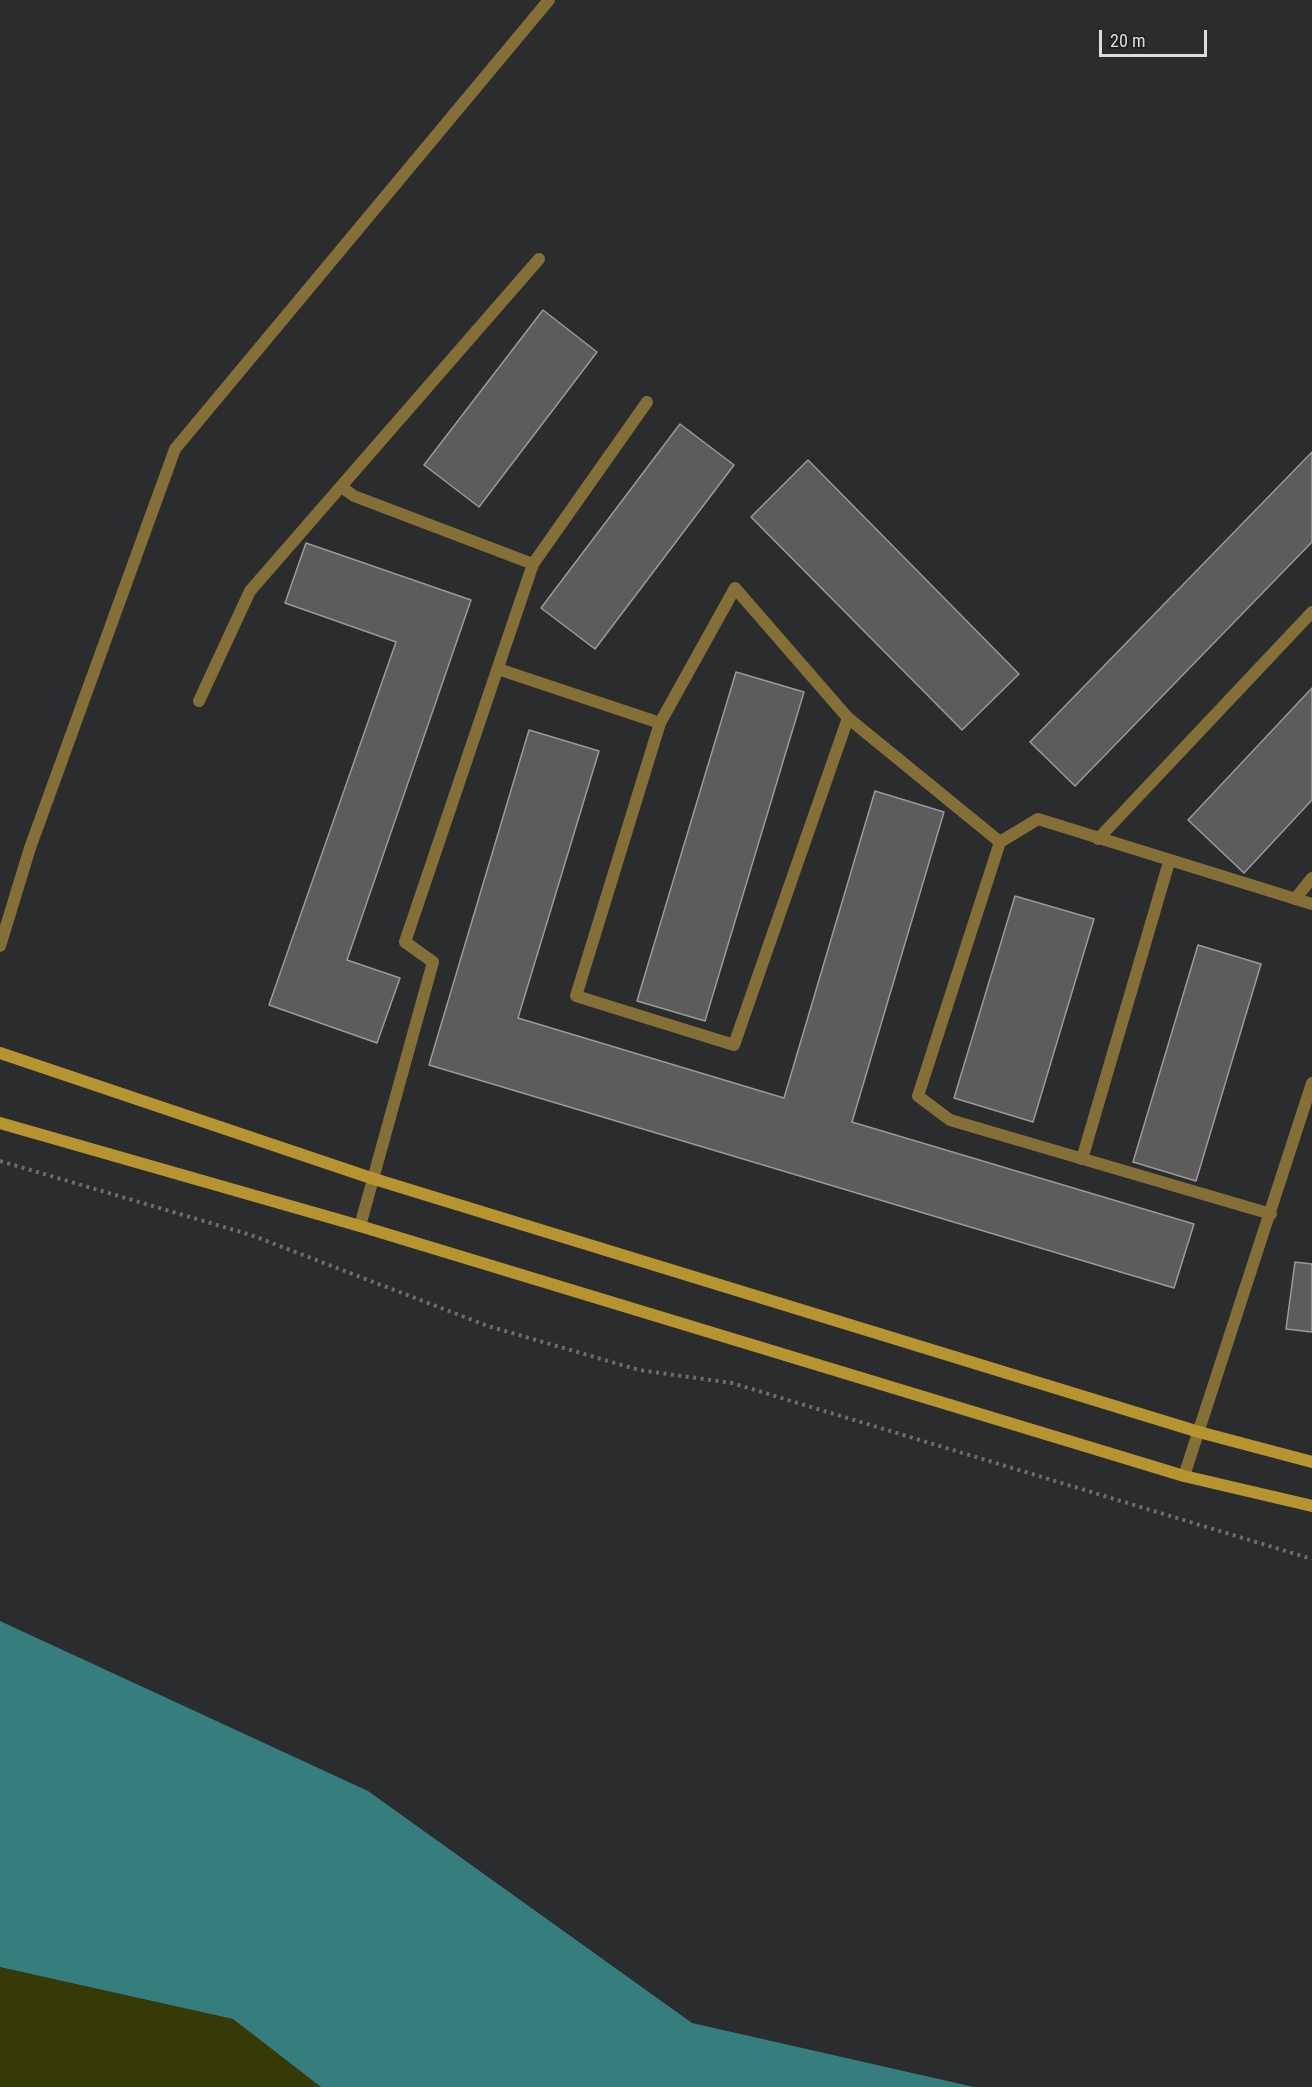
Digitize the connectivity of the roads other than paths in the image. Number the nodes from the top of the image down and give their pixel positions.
1 (549, 0) edge
2 (539, 259) dead end
3 (647, 402) dead end
4 (343, 488) junction
5 (533, 564) junction
6 (1312, 612) edge
7 (498, 669) junction
8 (199, 701) dead end
9 (848, 718) junction
10 (660, 723) junction
11 (1098, 838) junction
12 (1000, 842) junction
13 (1169, 862) junction
14 (1312, 878) edge
15 (1295, 899) junction
16 (1312, 904) edge
17 (0, 946) edge
18 (0, 1053) edge
19 (1312, 1083) edge
20 (0, 1123) edge
21 (1082, 1159) junction
22 (371, 1178) junction
23 (1271, 1214) junction
24 (360, 1226) junction
25 (1199, 1432) junction
26 (1312, 1462) edge
27 (1184, 1476) junction
28 (1312, 1506) edge

1 - 17 street
2 - 4 street
3 - 5 street
4 - 5 street
4 - 8 street
5 - 7 street
6 - 11 street
7 - 10 street
7 - 22 street
9 - 10 street
9 - 10 street
9 - 12 street
11 - 12 street
11 - 13 street
12 - 21 street
13 - 15 street
13 - 21 street
14 - 15 street
15 - 16 street
18 - 22 main road
19 - 23 street
20 - 24 main road
21 - 23 street
22 - 24 street
22 - 25 main road
23 - 25 street
24 - 27 main road
25 - 26 main road
25 - 27 street
27 - 28 main road

